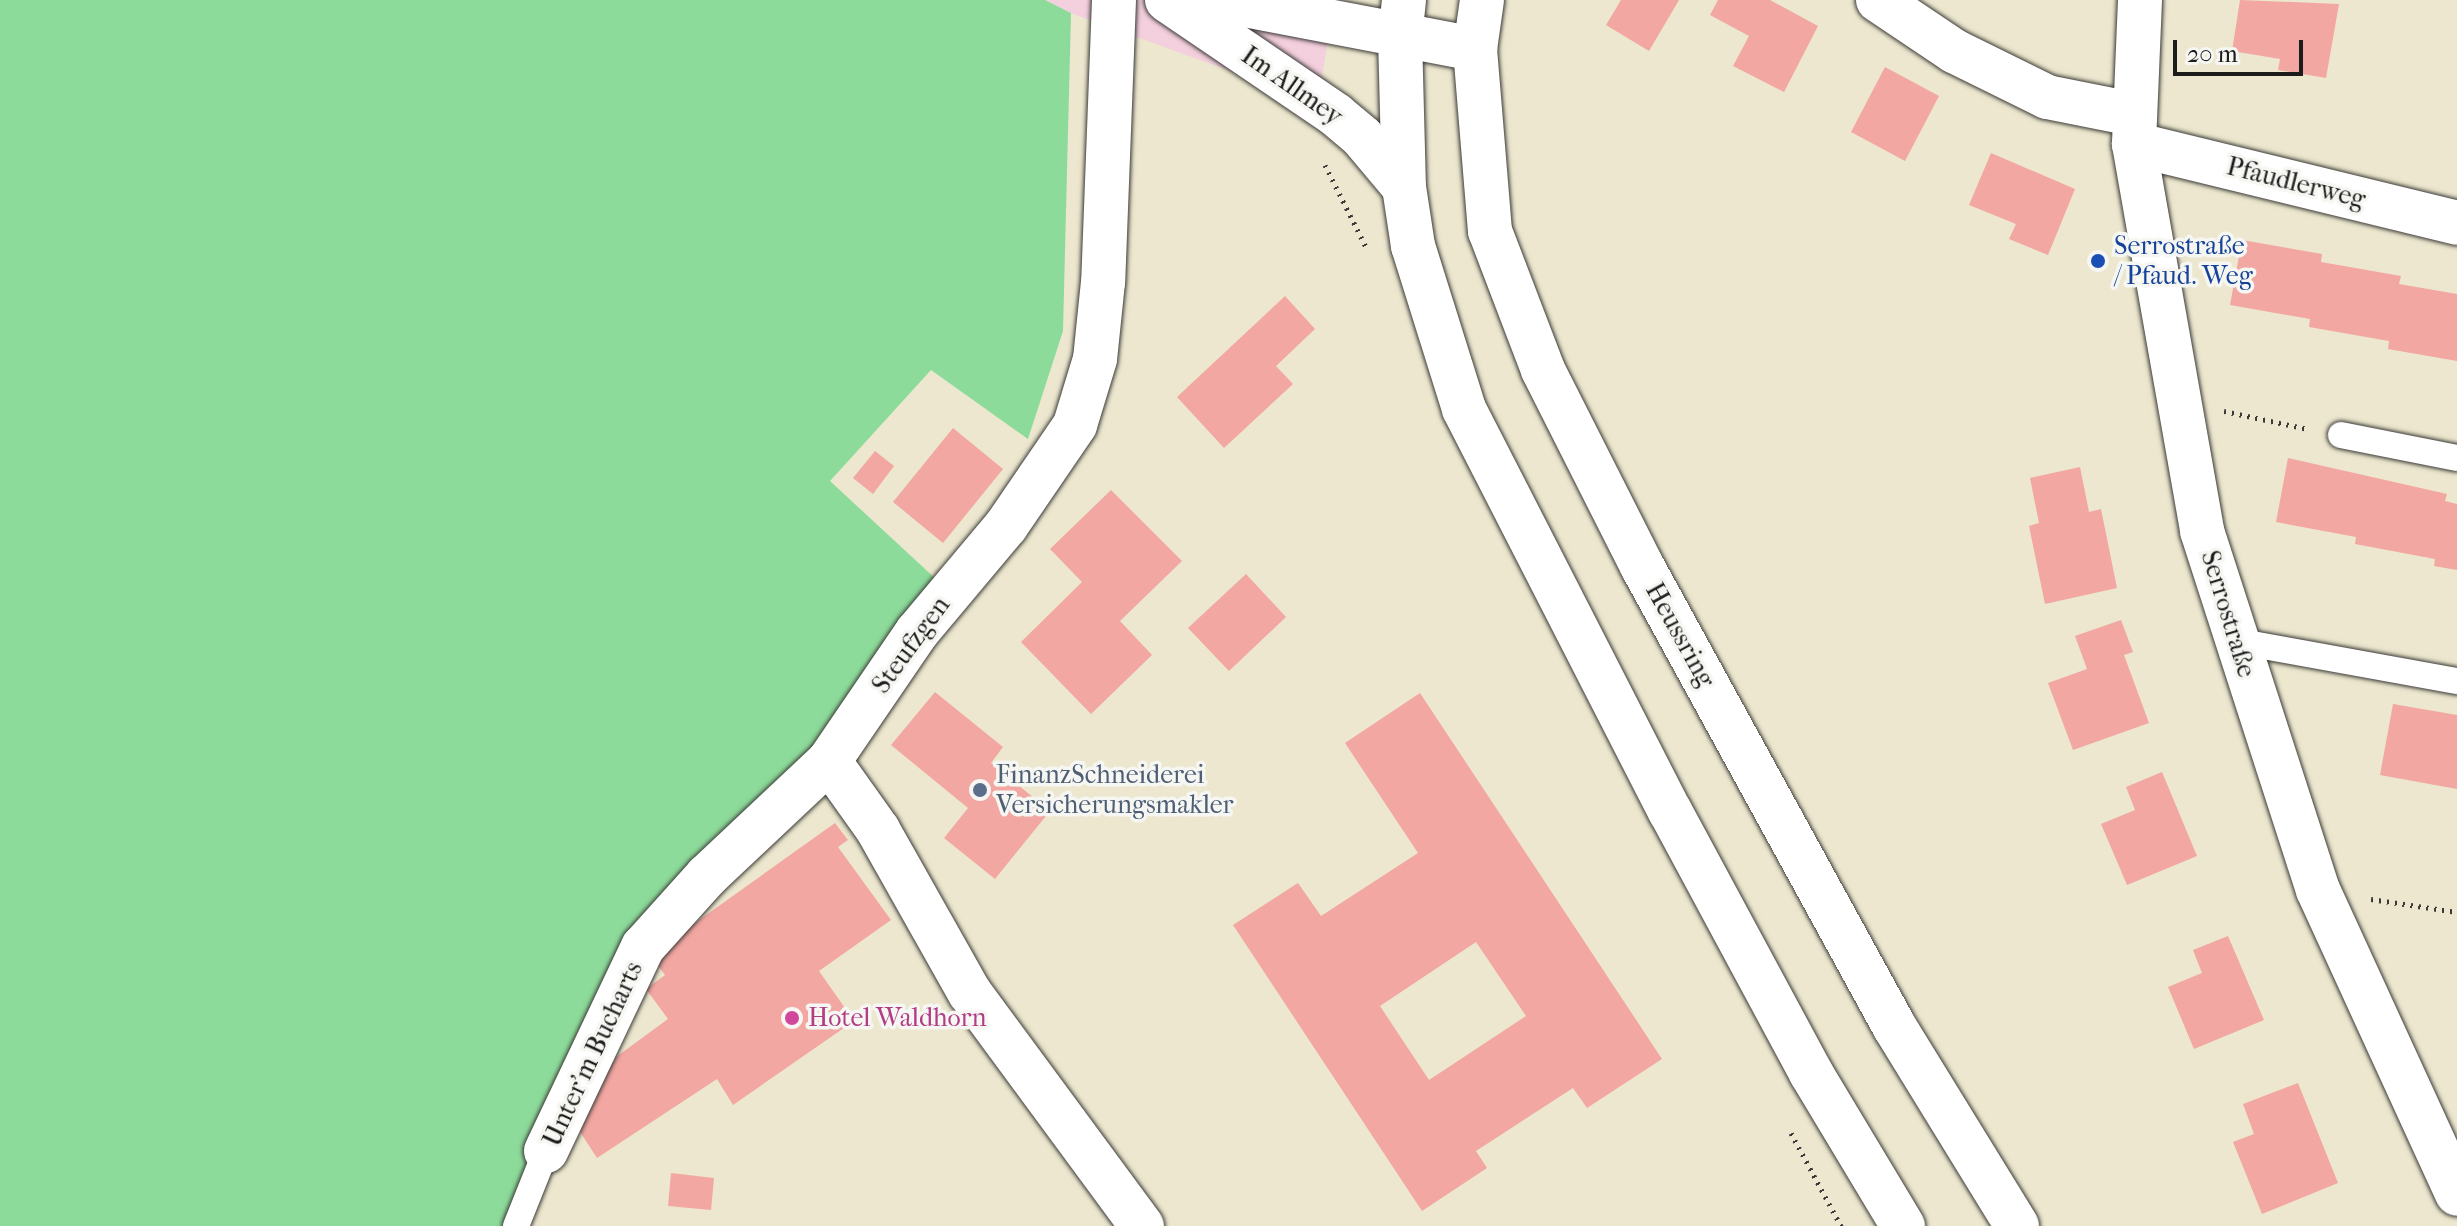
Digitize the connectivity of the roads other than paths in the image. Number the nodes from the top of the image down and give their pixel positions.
1 (1114, 0) edge
2 (1167, 0) edge
3 (1218, 0) edge
4 (1482, 0) edge
5 (1878, 0) edge
6 (2140, 0) edge
7 (1402, 18) edge
8 (1475, 49) junction
9 (2133, 129) junction
10 (1404, 187) junction
11 (2457, 223) edge
12 (2341, 435) dead end
13 (2457, 458) edge
14 (2236, 641) junction
15 (2457, 681) edge
16 (829, 761) junction
17 (546, 1151) joint
18 (2457, 1194) edge
19 (516, 1226) edge
20 (1142, 1226) edge
21 (1903, 1226) edge
22 (2017, 1226) edge

1 - 16 street, Steufzgen
2 - 10 street, Im Allmey
3 - 7 street, Im Allmey
4 - 8 street, Heussring
5 - 9 street, Pfaudlerweg
6 - 9 street, Serrostraße
7 - 8 street, Im Allmey
7 - 10 street
8 - 22 street, Heussring
9 - 11 street, Pfaudlerweg
9 - 14 street, Serrostraße
10 - 21 street
12 - 13 lane
14 - 15 lane
14 - 18 street, Serrostraße
16 - 17 street, Unter'm Bucharts
16 - 20 street
17 - 19 lane, Unter'm Bucharts

